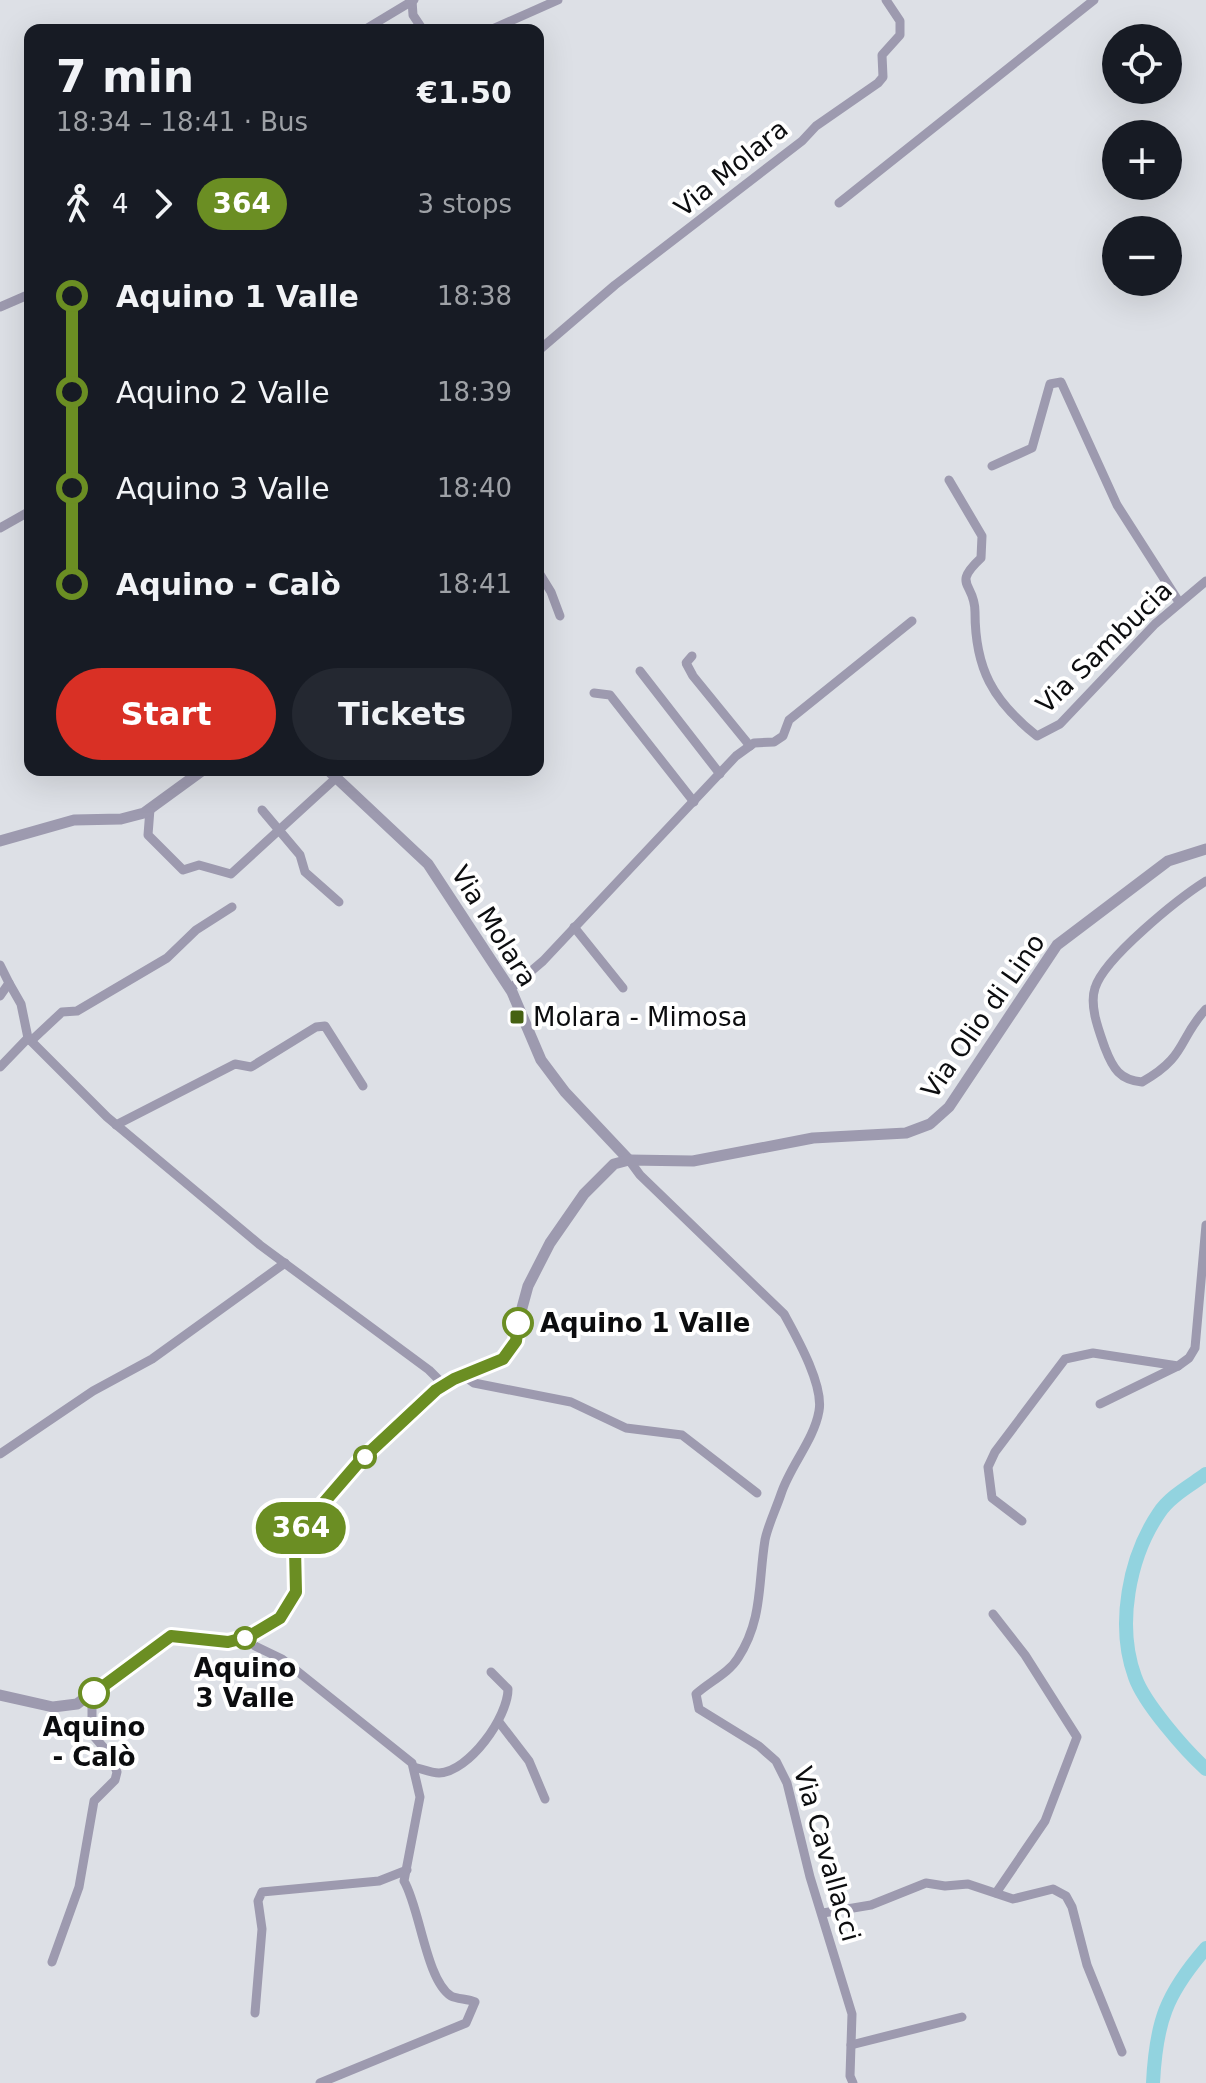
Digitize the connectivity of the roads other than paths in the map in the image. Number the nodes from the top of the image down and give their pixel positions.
1 (413, 0) edge
2 (558, 0) edge
3 (886, 0) edge
4 (1094, 0) edge
5 (374, 24) edge
6 (419, 24) edge
7 (504, 24) edge
8 (839, 203) dead end
9 (24, 297) edge
10 (0, 307) edge
11 (544, 346) edge
12 (992, 466) dead end
13 (949, 480) dead end
14 (24, 514) edge
15 (0, 528) edge
16 (544, 581) edge
17 (1206, 581) edge
18 (1179, 602) junction
19 (560, 616) dead end
20 (912, 621) dead end
21 (692, 656) dead end
22 (640, 671) dead end
23 (594, 693) dead end
24 (750, 746) junction
25 (720, 774) junction
26 (195, 776) edge
27 (330, 776) edge
28 (334, 776) edge
29 (694, 802) junction
30 (150, 809) junction
31 (262, 810) dead end
32 (279, 830) junction
33 (0, 841) edge
34 (1206, 849) edge
35 (1206, 881) edge
36 (339, 902) dead end
37 (232, 907) dead end
38 (574, 927) junction
39 (0, 965) edge
40 (9, 983) junction
41 (623, 988) dead end
42 (510, 989) junction
43 (0, 996) edge
44 (1206, 1009) edge
45 (30, 1040) junction
46 (0, 1067) edge
47 (363, 1086) dead end
48 (116, 1125) junction
49 (629, 1160) junction
50 (1206, 1225) edge
51 (285, 1263) junction
52 (1178, 1366) junction
53 (463, 1375) junction
54 (444, 1385) junction
55 (1100, 1404) dead end
56 (0, 1454) edge
57 (757, 1493) dead end
58 (1022, 1521) dead end
59 (993, 1614) dead end
60 (248, 1637) junction
61 (491, 1672) dead end
62 (0, 1695) edge
63 (92, 1695) junction
64 (499, 1722) junction
65 (414, 1767) junction
66 (545, 1799) dead end
67 (407, 1870) junction
68 (996, 1893) junction
69 (823, 1913) junction
70 (52, 1962) dead end
71 (255, 2013) dead end
72 (962, 2017) dead end
73 (851, 2045) junction
74 (1122, 2052) dead end
75 (320, 2083) edge
76 (853, 2083) edge

1 - 5 street
1 - 6 street
2 - 7 street
3 - 11 street, Via Molara
4 - 8 street
9 - 10 street
12 - 18 street
13 - 18 street, Via Sambucia
14 - 15 street
16 - 19 street
17 - 18 street, Via Sambucia
20 - 24 street
21 - 24 street
22 - 25 street
23 - 29 street
24 - 25 street
25 - 29 street
26 - 30 street
27 - 32 street
28 - 42 street, Via Molara
29 - 38 street
30 - 32 street
30 - 33 street
31 - 32 street
32 - 36 street
34 - 49 street, Via Olio di Lino
35 - 44 street
37 - 45 street
38 - 41 street
38 - 42 street
39 - 40 street
40 - 43 street
40 - 45 street
42 - 49 street, Via Molara
45 - 46 street
45 - 48 street
47 - 48 street
48 - 51 street
49 - 53 street
49 - 69 street, Via Cavallacci
50 - 52 street
51 - 54 street
51 - 56 street
52 - 55 street
52 - 58 street
53 - 54 street
53 - 57 street
54 - 60 street
59 - 68 street
60 - 63 street
60 - 65 street
61 - 64 street
62 - 63 street
63 - 70 street
64 - 65 street
64 - 66 street
65 - 67 street
67 - 71 street
67 - 75 street
68 - 69 street
68 - 74 street
69 - 73 street, Via Cavallacci
72 - 73 street
73 - 76 street, Via Cavallacci

